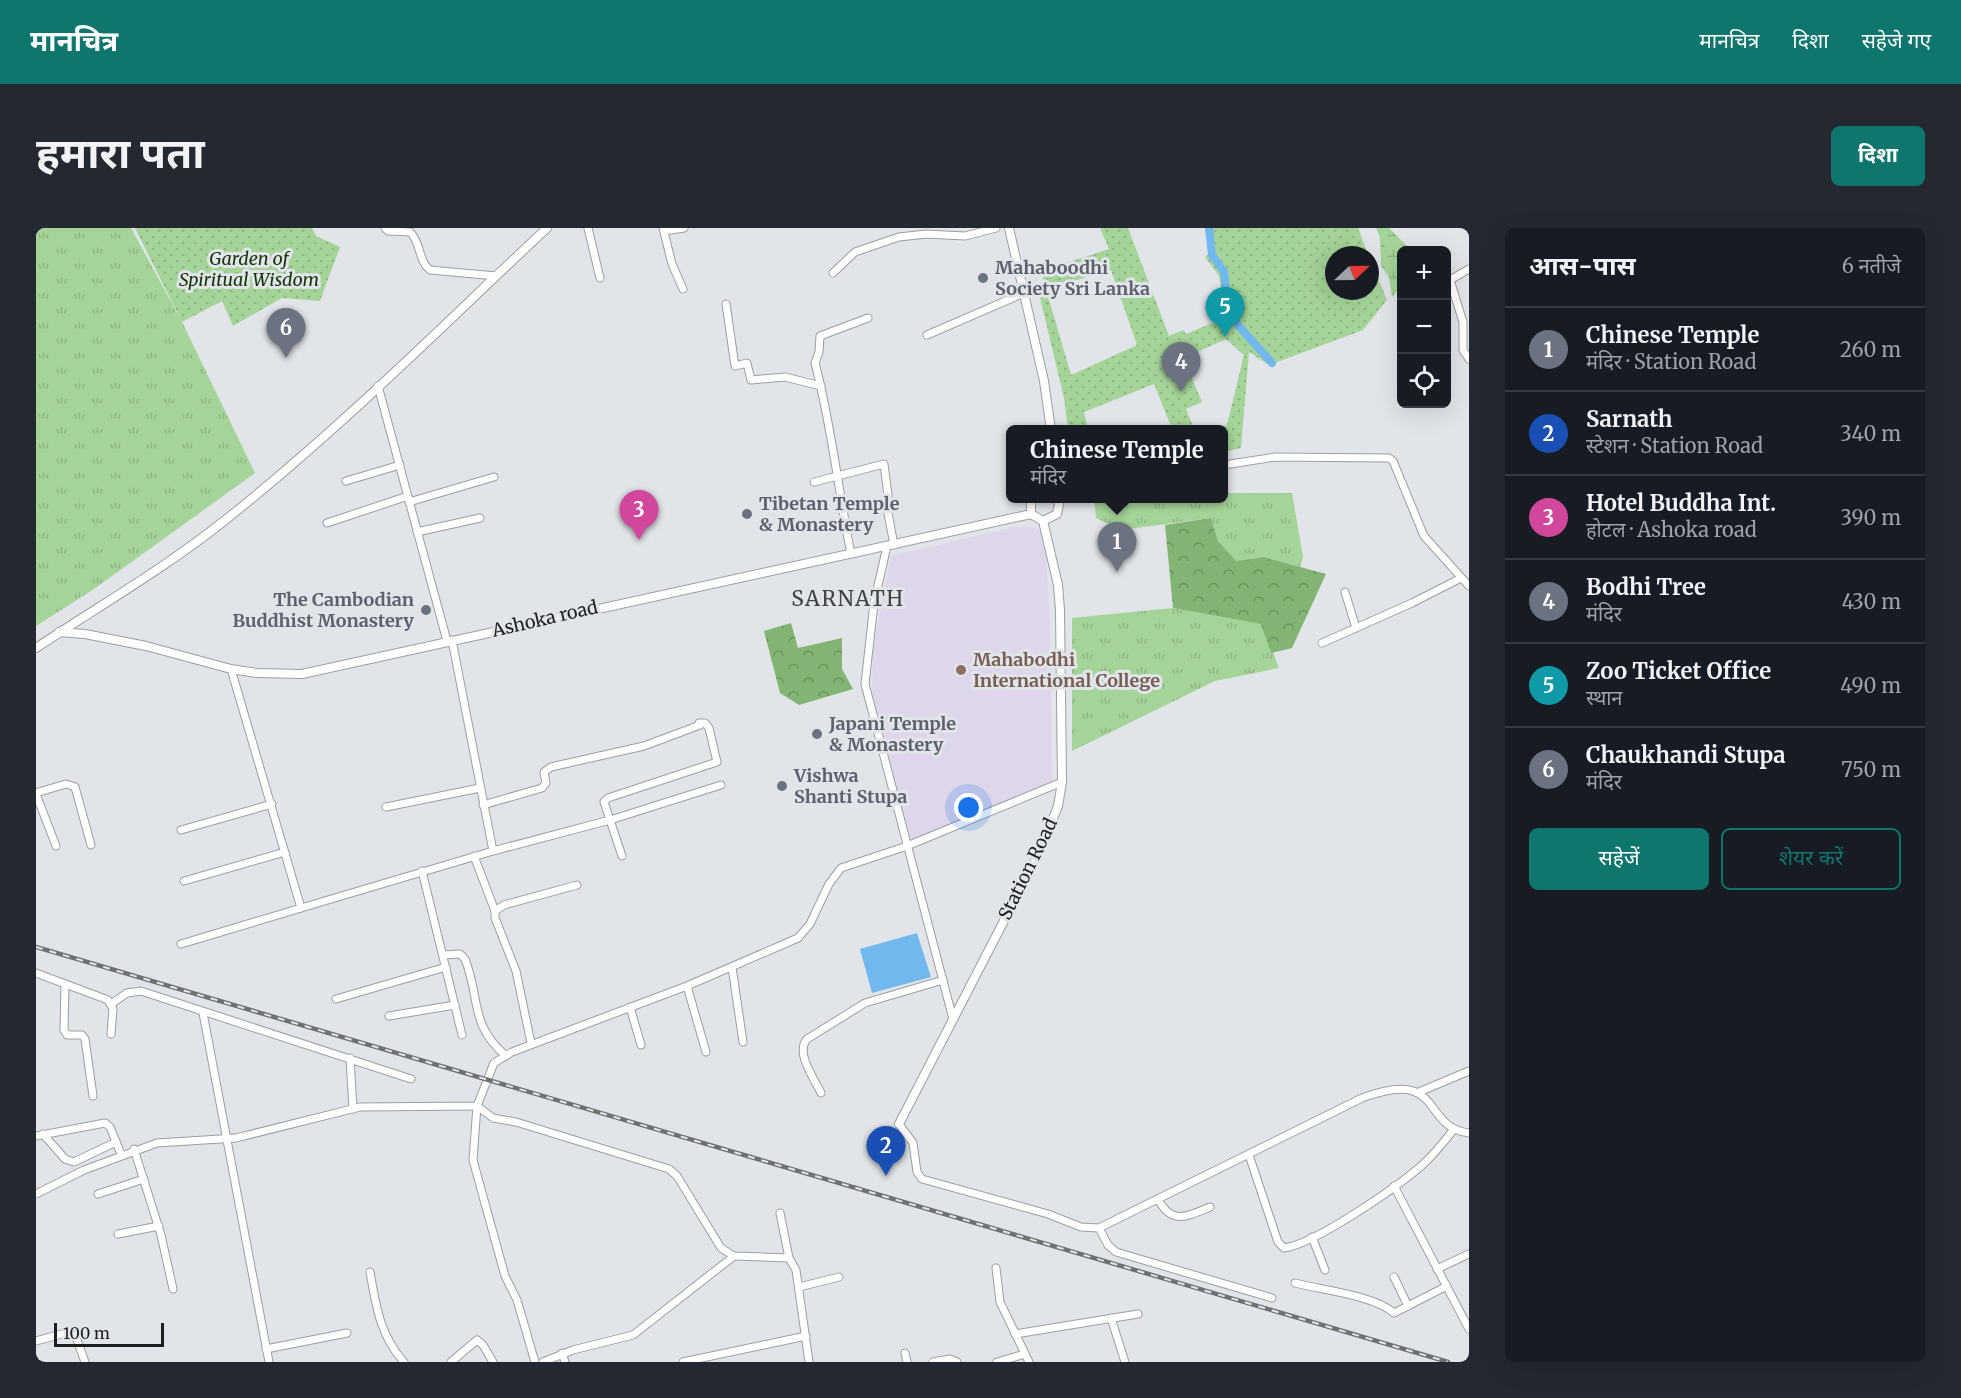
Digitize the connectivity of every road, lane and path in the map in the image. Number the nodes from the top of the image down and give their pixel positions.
1 (385, 228) edge
2 (547, 228) edge
3 (588, 228) edge
4 (684, 228) edge
5 (996, 228) edge
6 (1009, 228) edge
7 (664, 230) edge
8 (1469, 269) edge
9 (833, 273) dead end
10 (496, 276) junction
11 (600, 278) dead end
12 (683, 288) dead end
13 (1024, 293) junction
14 (726, 304) dead end
15 (868, 318) dead end
16 (927, 335) dead end
17 (1469, 359) edge
18 (378, 386) junction
19 (821, 386) junction
20 (1050, 425) edge
21 (1228, 464) edge
22 (400, 465) junction
23 (838, 476) junction
24 (494, 477) dead end
25 (346, 482) dead end
26 (814, 482) dead end
27 (409, 499) junction
28 (1031, 503) edge
29 (1058, 503) edge
30 (1031, 513) junction
31 (480, 518) dead end
32 (1043, 521) junction
33 (327, 523) dead end
34 (417, 532) junction
35 (890, 545) junction
36 (851, 554) junction
37 (1461, 578) junction
38 (1469, 586) edge
39 (1345, 592) dead end
40 (1356, 628) junction
41 (59, 632) junction
42 (449, 641) junction
43 (1322, 643) dead end
44 (36, 648) edge
45 (231, 669) junction
46 (1062, 782) junction
47 (720, 785) dead end
48 (480, 788) junction
49 (36, 793) edge
50 (272, 804) junction
51 (483, 805) junction
52 (386, 807) dead end
53 (610, 820) junction
54 (181, 830) dead end
55 (91, 845) dead end
56 (56, 846) dead end
57 (907, 846) junction
58 (493, 851) junction
59 (285, 852) junction
60 (474, 856) junction
61 (622, 856) dead end
62 (422, 871) junction
63 (184, 881) dead end
64 (577, 885) dead end
65 (301, 908) junction
66 (495, 911) junction
67 (181, 944) dead end
68 (442, 955) junction
69 (446, 967) junction
70 (732, 967) junction
71 (36, 974) edge
72 (942, 980) junction
73 (65, 984) junction
74 (687, 986) junction
75 (336, 999) dead end
76 (111, 1004) junction
77 (455, 1005) junction
78 (630, 1008) junction
79 (203, 1013) junction
80 (389, 1016) dead end
81 (953, 1019) junction
82 (111, 1034) dead end
83 (462, 1035) dead end
84 (743, 1042) dead end
85 (531, 1043) junction
86 (641, 1045) dead end
87 (706, 1053) dead end
88 (506, 1056) junction
89 (350, 1058) junction
90 (1469, 1071) edge
91 (411, 1079) dead end
92 (1419, 1092) junction
93 (821, 1093) dead end
94 (93, 1096) dead end
95 (477, 1106) junction
96 (353, 1109) junction
97 (899, 1124) joint
98 (1454, 1129) junction
99 (1469, 1132) edge
100 (40, 1135) edge
101 (226, 1139) junction
102 (116, 1142) junction
103 (134, 1149) junction
104 (121, 1154) junction
105 (1249, 1155) junction
106 (144, 1179) junction
107 (1394, 1186) junction
108 (36, 1194) edge
109 (98, 1194) dead end
110 (1158, 1199) junction
111 (1210, 1207) dead end
112 (780, 1213) dead end
113 (159, 1226) junction
114 (1099, 1228) junction
115 (118, 1234) dead end
116 (1312, 1237) junction
117 (1469, 1254) edge
118 (735, 1256) junction
119 (789, 1258) junction
120 (996, 1268) dead end
121 (1437, 1269) junction
122 (1325, 1270) dead end
123 (370, 1272) dead end
124 (839, 1278) dead end
125 (1394, 1278) dead end
126 (1295, 1283) dead end
127 (1447, 1286) junction
128 (799, 1287) junction
129 (173, 1289) dead end
130 (1272, 1298) dead end
131 (1408, 1306) junction
132 (1138, 1314) dead end
133 (1111, 1318) junction
134 (1469, 1329) edge
135 (347, 1334) dead end
136 (1015, 1334) junction
137 (806, 1336) junction
138 (36, 1341) edge
139 (266, 1349) junction
140 (562, 1353) junction
141 (905, 1353) dead end
142 (1025, 1354) junction
143 (86, 1362) edge
144 (269, 1362) edge
145 (404, 1362) edge
146 (450, 1362) edge
147 (493, 1362) edge
148 (535, 1362) edge
149 (543, 1362) edge
150 (565, 1362) edge
151 (683, 1362) edge
152 (809, 1362) edge
153 (907, 1362) edge
154 (933, 1362) edge
155 (957, 1362) edge
156 (997, 1362) edge
157 (1029, 1362) edge
158 (1125, 1362) edge

1 - 10 street
2 - 10 street
3 - 11 street
4 - 7 street
5 - 9 street
6 - 13 street
7 - 12 street
8 - 17 street
10 - 18 street
13 - 16 street
13 - 20 street
14 - 19 street
15 - 19 street
18 - 22 street
18 - 41 street
19 - 23 street
21 - 37 street
22 - 25 street
22 - 27 street
23 - 26 street
23 - 35 street
23 - 36 street
24 - 27 street
27 - 33 street
27 - 34 street
28 - 30 street
29 - 32 street
30 - 32 street
30 - 35 street, Ashoka road
31 - 34 street
32 - 46 street, Station Road
34 - 42 street
35 - 36 street, Ashoka road
35 - 57 street
36 - 42 street, Ashoka road
37 - 38 street
37 - 40 street
39 - 40 street
40 - 43 street
41 - 44 street
41 - 45 street, Ashoka road
42 - 45 street, Ashoka road
42 - 48 street
45 - 50 street
46 - 57 street
46 - 81 street, Station Road
47 - 53 street
48 - 51 street
48 - 52 street
49 - 55 street
49 - 56 street
50 - 54 street
50 - 59 street
51 - 53 street
51 - 58 street
53 - 58 street
53 - 61 street
57 - 70 street
57 - 72 street
58 - 60 street
59 - 63 street
59 - 65 street
60 - 62 street
60 - 66 street
62 - 65 street
62 - 68 street
64 - 66 street
65 - 67 street
66 - 85 street
68 - 69 street
68 - 88 street
69 - 75 street
69 - 77 street
70 - 74 street
70 - 84 street
71 - 73 street
72 - 81 street
72 - 93 street
73 - 76 street
73 - 94 street
74 - 78 street
74 - 87 street
76 - 79 street
76 - 82 street
77 - 80 street
77 - 83 street
78 - 85 street
78 - 86 street
79 - 89 street
79 - 101 street
81 - 97 street, Station Road
85 - 88 street
88 - 95 street
89 - 91 street
89 - 96 street
90 - 92 street
92 - 98 street
92 - 105 street
95 - 96 street
95 - 118 street
95 - 148 street
96 - 101 street
97 - 114 street
98 - 99 street
98 - 107 street
100 - 102 street
100 - 102 street
101 - 103 street
101 - 139 street
102 - 104 street
103 - 104 street
103 - 106 street
104 - 108 street
105 - 110 street
105 - 116 street
106 - 109 street
106 - 113 street
107 - 116 street
107 - 121 street
110 - 111 street
110 - 114 street
112 - 119 street
113 - 115 street
113 - 129 street
114 - 130 street
116 - 122 street
117 - 121 street
118 - 119 street
118 - 140 street
119 - 128 street
120 - 136 street
121 - 127 street
123 - 145 street
124 - 128 street
125 - 131 street
126 - 131 street
127 - 131 street
127 - 134 street
128 - 137 street
132 - 133 street
133 - 136 street
133 - 158 street
135 - 139 street
136 - 142 street
137 - 151 street
137 - 152 street
138 - 143 street
139 - 144 street
140 - 149 street
140 - 150 street
141 - 153 street
142 - 156 street
142 - 157 street
146 - 147 street
154 - 155 street

